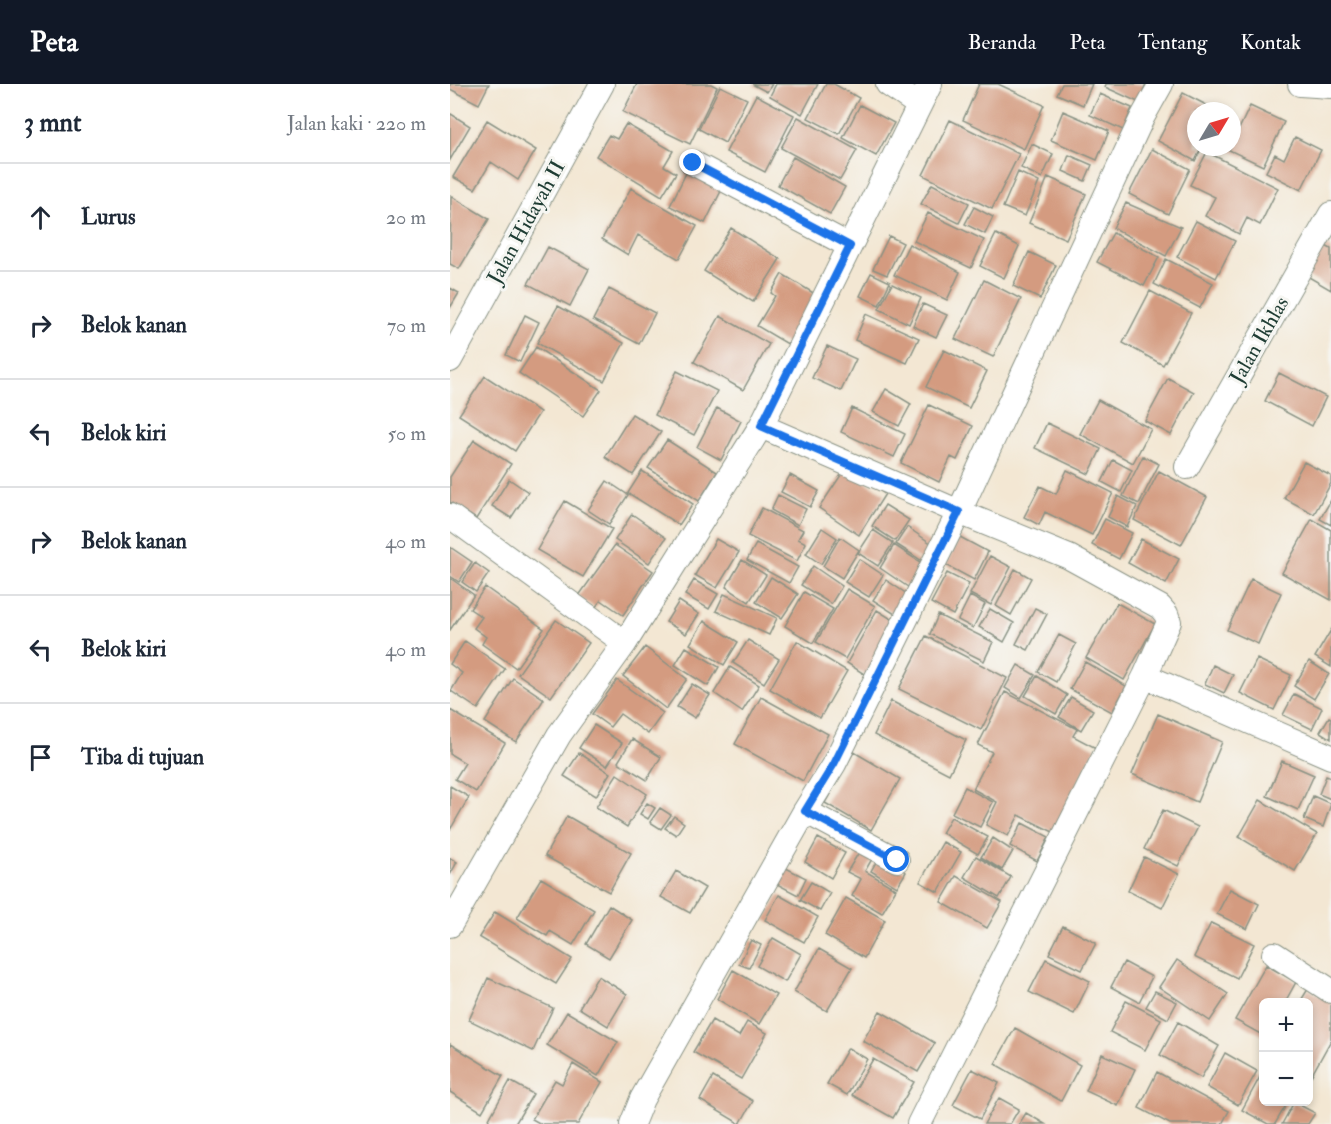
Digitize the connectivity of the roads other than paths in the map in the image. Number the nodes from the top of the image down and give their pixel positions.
1 (602, 84) edge
2 (888, 84) edge
3 (1161, 84) edge
4 (1300, 84) edge
5 (1331, 86) edge
6 (925, 94) edge
7 (693, 163) dead end
8 (1331, 214) edge
9 (850, 246) junction
10 (450, 360) edge
11 (761, 426) junction
12 (1187, 467) dead end
13 (959, 512) junction
14 (450, 516) edge
15 (625, 643) junction
16 (1145, 676) junction
17 (1331, 757) edge
18 (805, 811) junction
19 (897, 860) dead end
20 (450, 925) edge
21 (1274, 954) dead end
22 (1331, 991) edge
23 (632, 1124) edge
24 (919, 1124) edge

1 - 10 street, Jalan Hidayah II
2 - 6 street
3 - 13 street
4 - 5 street
6 - 9 street
7 - 9 street
8 - 12 street, Jalan Ikhlas
9 - 11 street
11 - 13 street
11 - 15 street
13 - 16 street
13 - 18 street
14 - 15 street
15 - 20 street
16 - 17 street
16 - 24 street
18 - 19 street
18 - 23 street
21 - 22 street

